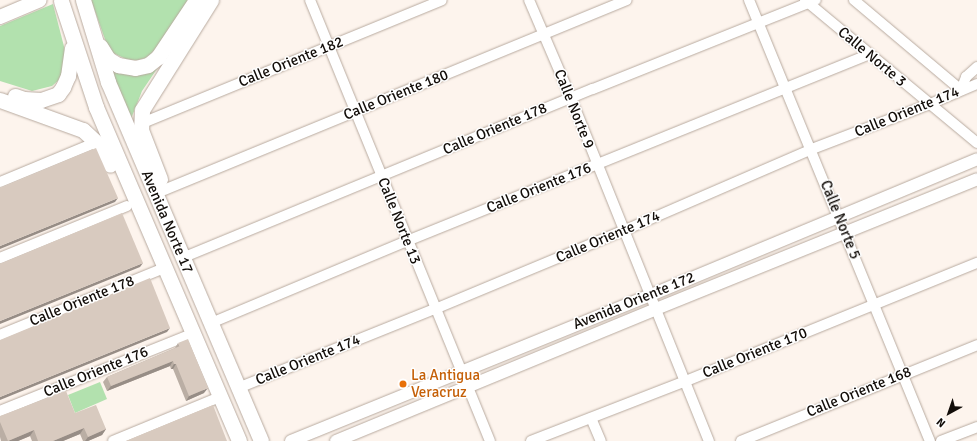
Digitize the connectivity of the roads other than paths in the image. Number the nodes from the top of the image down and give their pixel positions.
1 (40, 0) edge
2 (83, 0) edge
3 (196, 0) edge
4 (211, 0) edge
5 (310, 0) edge
6 (442, 0) edge
7 (529, 0) edge
8 (627, 0) edge
9 (749, 0) edge
10 (854, 0) edge
11 (61, 1) edge
12 (810, 1) edge
13 (0, 17) edge
14 (758, 22) junction
15 (542, 34) junction
16 (94, 35) junction
17 (72, 37) junction
18 (329, 46) junction
19 (869, 54) junction
20 (977, 67) edge
21 (977, 84) edge
22 (785, 87) junction
23 (0, 90) edge
24 (961, 90) junction
25 (571, 98) junction
26 (0, 100) edge
27 (930, 104) junction
28 (355, 112) junction
29 (140, 124) junction
30 (97, 142) junction
31 (977, 143) edge
32 (812, 150) junction
33 (977, 159) edge
34 (597, 165) junction
35 (381, 177) junction
36 (977, 179) edge
37 (0, 182) edge
38 (164, 190) junction
39 (127, 206) junction
40 (838, 216) junction
41 (624, 230) junction
42 (845, 232) junction
43 (407, 241) junction
44 (0, 258) edge
45 (182, 258) junction
46 (977, 263) edge
47 (164, 268) junction
48 (651, 295) junction
49 (874, 306) junction
50 (435, 309) junction
51 (656, 309) junction
52 (211, 323) junction
53 (192, 334) junction
54 (0, 335) edge
55 (977, 345) edge
56 (461, 371) junction
57 (902, 374) junction
58 (686, 381) junction
59 (468, 387) junction
60 (238, 388) junction
61 (220, 397) junction
62 (0, 411) edge
63 (591, 418) junction
64 (977, 427) edge
65 (538, 440) edge
66 (113, 441) edge
67 (239, 441) edge
68 (261, 441) edge
69 (291, 441) edge
70 (336, 441) edge
71 (490, 441) edge
72 (601, 441) edge
73 (709, 441) edge
74 (741, 441) edge
75 (930, 441) edge
76 (941, 441) edge

1 - 13 main road
2 - 16 main road, Avenida Norte 17
3 - 16 main road
4 - 29 main road
5 - 18 street, Calle Norte 13
6 - 18 street, Calle Oriente 182
7 - 15 street, Calle Norte 9
8 - 15 street, Calle Oriente 180
9 - 14 street, Calle Norte 5
10 - 24 street
11 - 17 main road, Avenida Norte 17
12 - 14 street, Calle Oriente 178
12 - 19 street, Calle Norte 3
14 - 22 street, Calle Norte 5
14 - 25 street, Calle Oriente 178
15 - 25 street, Calle Norte 9
15 - 28 street, Calle Oriente 180
16 - 45 main road, Avenida Norte 17
17 - 23 main road
17 - 47 main road, Avenida Norte 17
18 - 28 street, Calle Norte 13
18 - 29 street, Calle Oriente 182
19 - 22 street, Calle Oriente 176
19 - 27 street, Calle Norte 3
20 - 24 street
21 - 24 street, Calle Oriente 174
22 - 32 street, Calle Norte 5
22 - 34 street, Calle Oriente 176
24 - 27 street, Calle Oriente 174
25 - 34 street, Calle Norte 9
25 - 35 street, Calle Oriente 178
26 - 30 main road
27 - 31 street, Calle Norte 3
27 - 32 street, Calle Oriente 174
28 - 35 street, Calle Norte 13
28 - 38 street, Calle Oriente 180
29 - 38 main road
30 - 37 street
30 - 39 main road
32 - 40 street, Calle Norte 5
32 - 41 street, Calle Oriente 174
33 - 40 street, Avenida Oriente 172
34 - 41 street, Calle Norte 9
34 - 43 street, Calle Oriente 176
35 - 43 street, Calle Norte 13
35 - 45 street, Calle Oriente 178
36 - 42 street, Avenida Oriente 172
38 - 45 main road
39 - 44 street
39 - 47 main road
40 - 42 street, Calle Norte 5
40 - 48 street, Avenida Oriente 172
41 - 48 street, Calle Norte 9
41 - 50 street, Calle Oriente 174
42 - 49 street, Calle Norte 5
42 - 51 street, Avenida Oriente 172
43 - 50 street, Calle Norte 13
43 - 52 street, Calle Oriente 176
45 - 52 main road, Avenida Norte 17
46 - 49 street, Calle Oriente 170
47 - 53 main road, Avenida Norte 17
47 - 54 street, Calle Oriente 178
48 - 51 street, Calle Norte 9
48 - 56 street, Avenida Oriente 172
49 - 57 street, Calle Norte 5
49 - 58 street, Calle Oriente 170
50 - 56 street, Calle Norte 13
50 - 60 street, Calle Oriente 174
51 - 58 street, Calle Norte 9
51 - 59 street, Avenida Oriente 172
52 - 60 main road, Avenida Norte 17
53 - 61 main road, Avenida Norte 17
53 - 62 street, Calle Oriente 176
55 - 57 street, Calle Oriente 168
56 - 59 street, Calle Norte 13
56 - 69 street, Avenida Oriente 172
57 - 74 street, Calle Oriente 168
57 - 75 street, Calle Norte 5
58 - 63 street, Calle Oriente 170
58 - 73 street, Calle Norte 9
59 - 70 street, Avenida Oriente 172
59 - 71 street, Calle Norte 13
60 - 68 main road, Avenida Norte 17
61 - 66 street
61 - 67 main road, Avenida Norte 17
63 - 65 street, Calle Oriente 170
63 - 72 street
64 - 76 street

